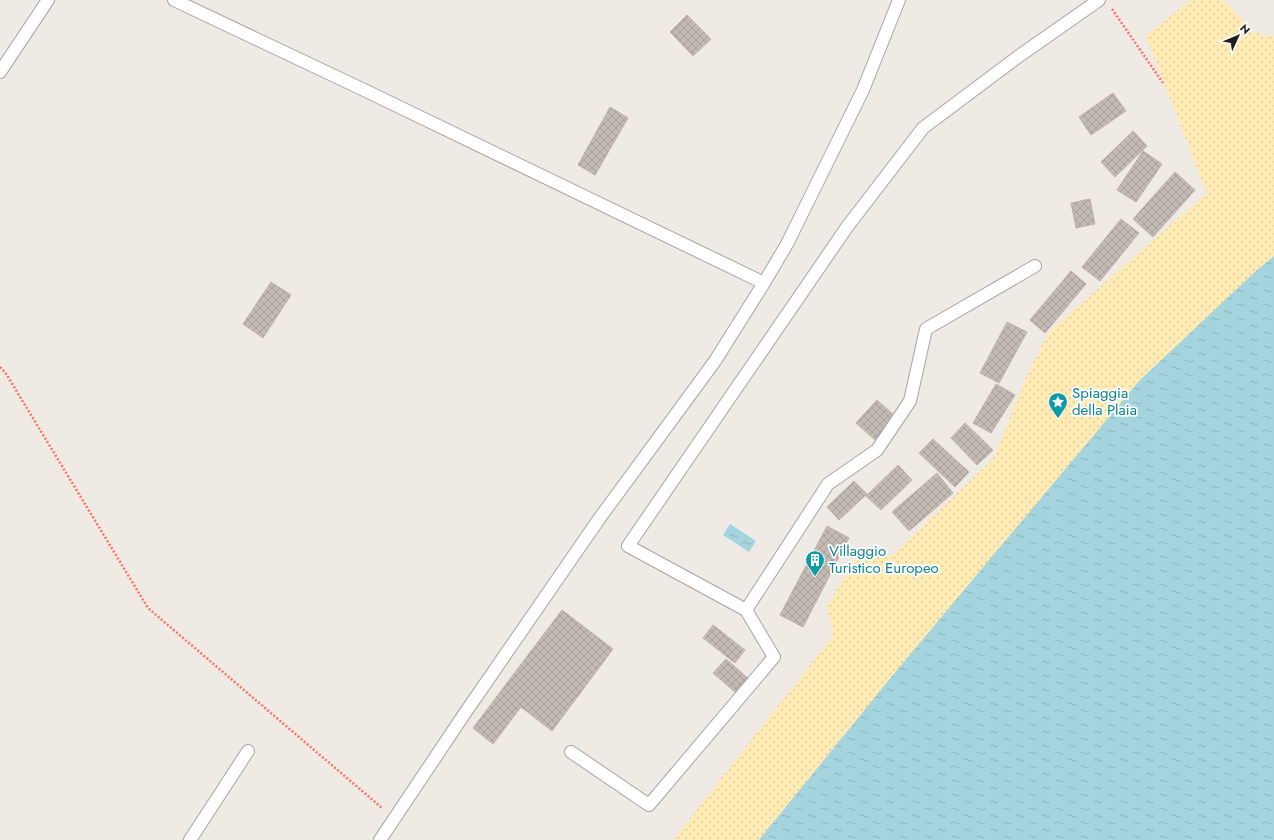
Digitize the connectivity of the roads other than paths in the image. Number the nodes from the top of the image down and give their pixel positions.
1 (48, 0) edge
2 (174, 0) edge
3 (899, 0) edge
4 (1099, 0) edge
5 (0, 72) edge
6 (1035, 266) dead end
7 (764, 283) junction
8 (746, 610) junction
9 (248, 751) dead end
10 (571, 752) dead end
11 (190, 840) edge
12 (380, 840) edge

1 - 5 lane
2 - 7 lane
3 - 7 lane
4 - 8 lane
6 - 8 lane
7 - 12 lane
8 - 10 lane
9 - 11 lane

